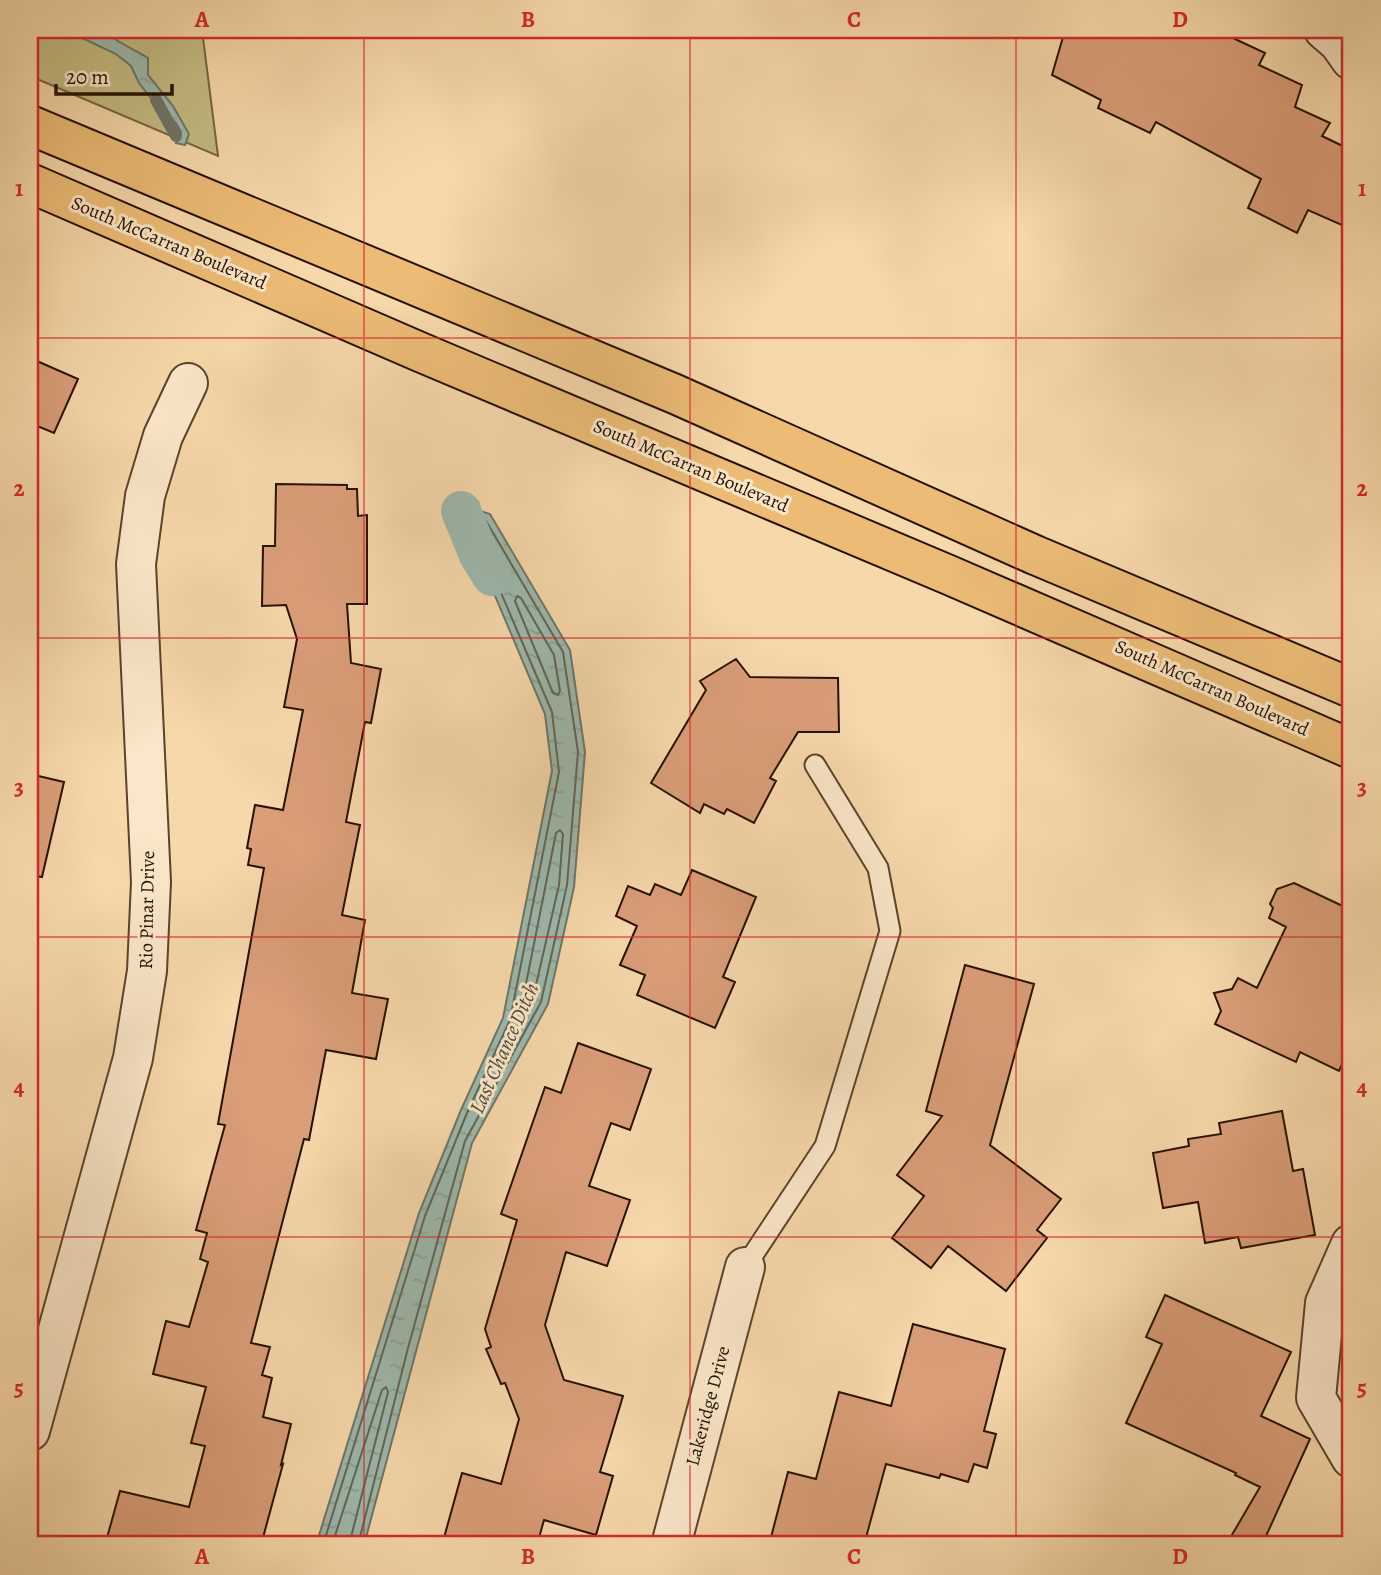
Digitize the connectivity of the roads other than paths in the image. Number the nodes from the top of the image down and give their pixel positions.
1 (1324, 30) edge
2 (1351, 60) edge
3 (30, 125) edge
4 (30, 183) edge
5 (188, 383) dead end
6 (1351, 688) edge
7 (1351, 750) edge
8 (815, 765) dead end
9 (1351, 1244) edge
10 (745, 1267) joint
11 (30, 1431) edge
12 (1351, 1458) edge
13 (671, 1545) edge

1 - 2 street
3 - 6 main road
4 - 7 main road, South McCarran Boulevard
5 - 11 street, Rio Pinar Drive
8 - 10 lane
9 - 12 street
10 - 13 street, Lakeridge Drive

